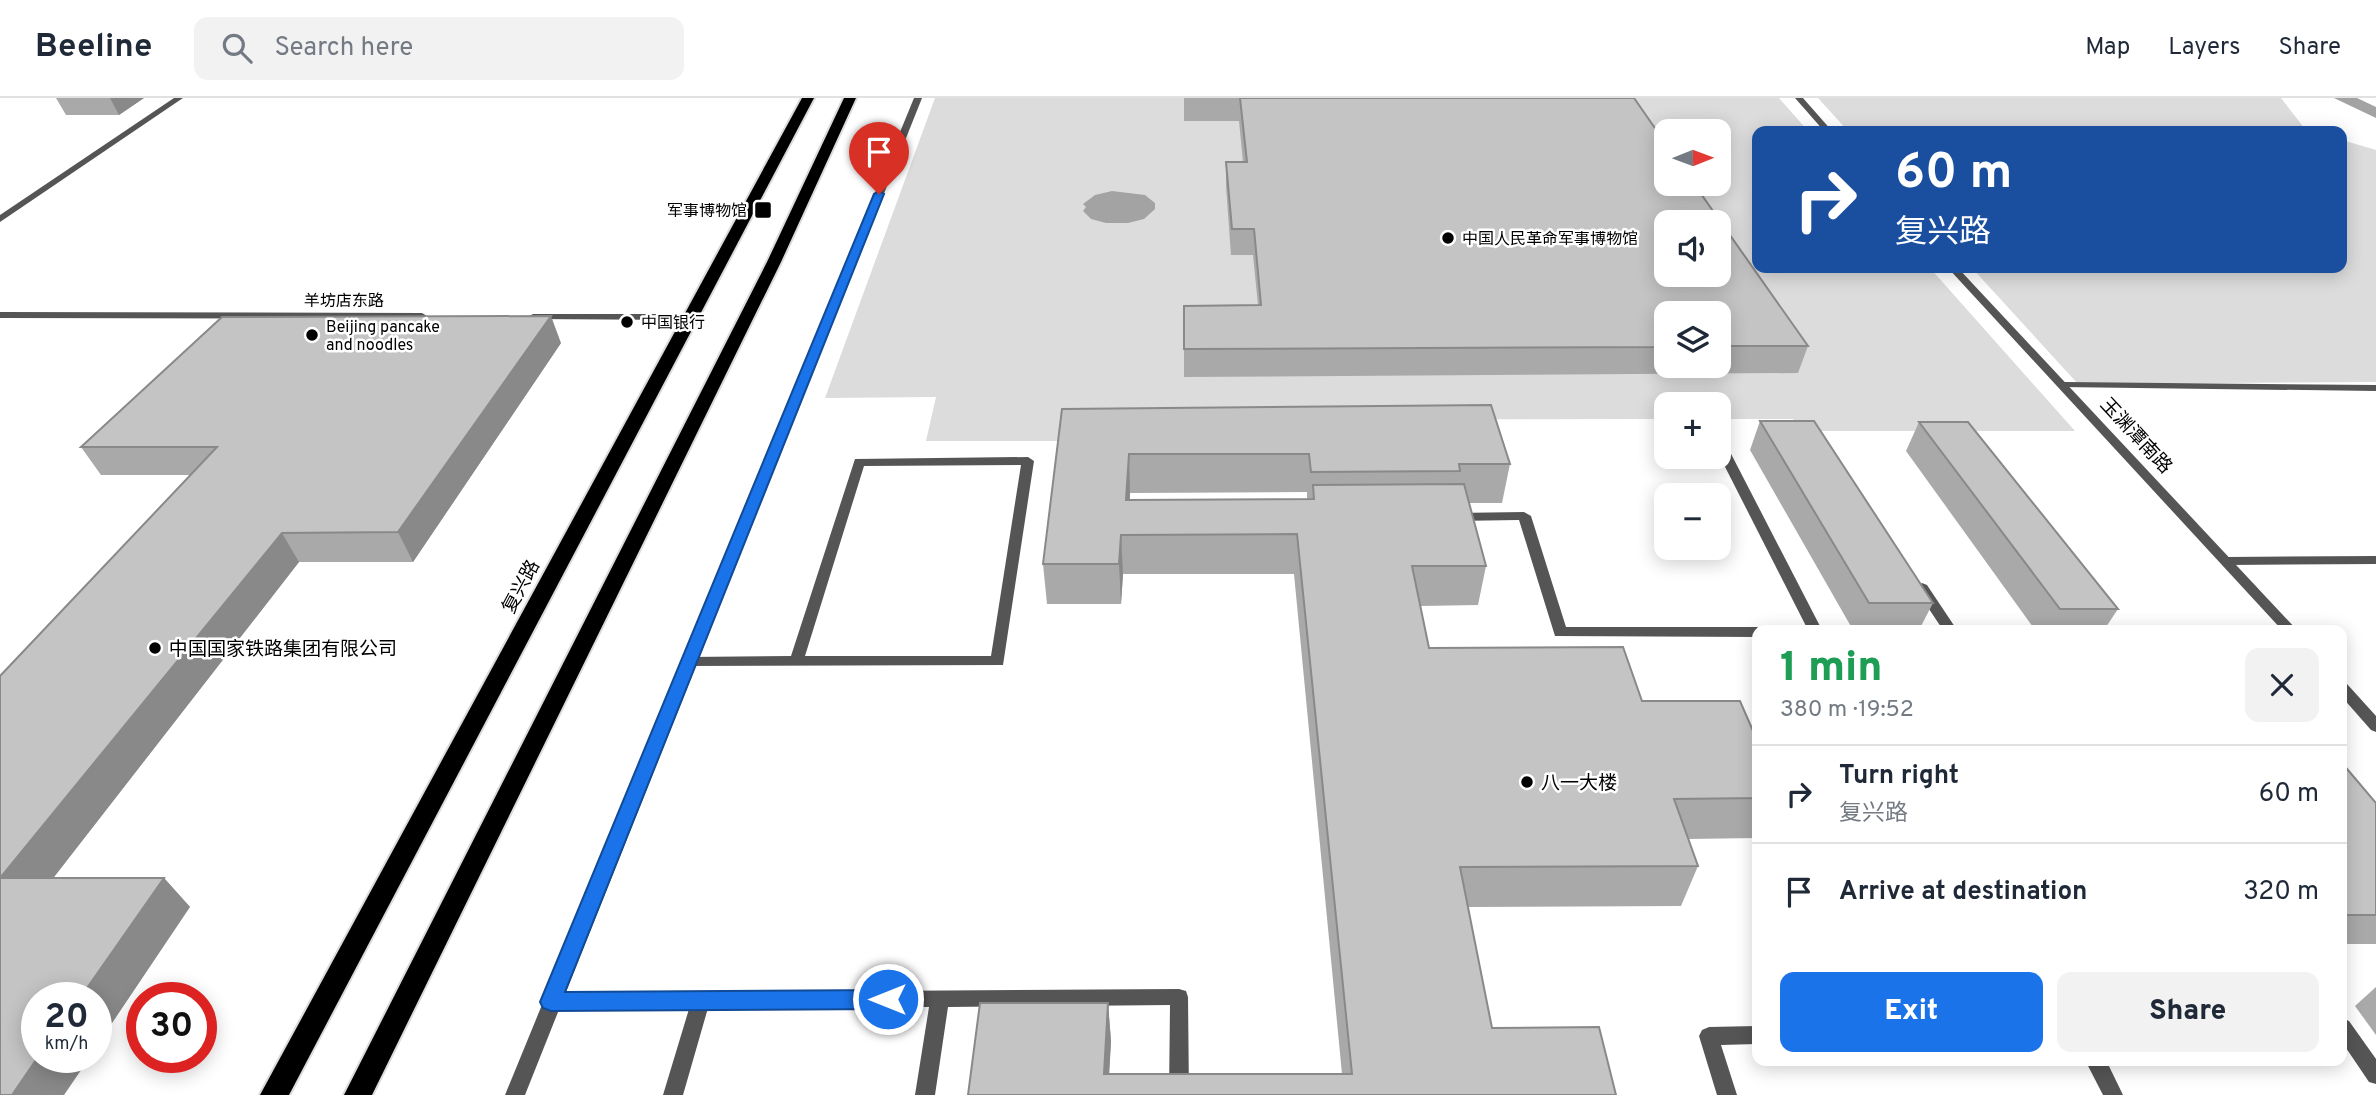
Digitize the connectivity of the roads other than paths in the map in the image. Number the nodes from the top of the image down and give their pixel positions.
1 (179, 98) edge
2 (808, 98) edge
3 (850, 98) edge
4 (918, 98) edge
5 (1799, 98) edge
6 (1824, 126) edge
7 (0, 219) edge
8 (1958, 273) edge
9 (0, 315) edge
10 (437, 316) edge
11 (521, 317) edge
12 (689, 317) junction
13 (2065, 385) junction
14 (2376, 388) edge
15 (1731, 466) edge
16 (1440, 517) edge
17 (2376, 560) edge
18 (2228, 561) junction
19 (1912, 572) edge
20 (1812, 625) edge
21 (1947, 625) edge
22 (2286, 625) edge
23 (1752, 632) edge
24 (797, 660) junction
25 (689, 662) junction
26 (2347, 694) edge
27 (2376, 726) edge
28 (940, 999) junction
29 (701, 1000) junction
30 (551, 1002) junction
31 (2347, 1034) edge
32 (1752, 1035) edge
33 (2098, 1066) edge
34 (2376, 1074) edge
35 (274, 1095) edge
36 (358, 1095) edge
37 (515, 1095) edge
38 (673, 1095) edge
39 (925, 1095) edge
40 (1179, 1095) edge
41 (1727, 1095) edge
42 (2113, 1095) edge

1 - 7 street
2 - 12 highway, 复兴路
3 - 36 highway
4 - 25 street
5 - 6 street
8 - 13 street, 玉渊潭南路
9 - 10 street, 羊坊店东路
11 - 12 street
12 - 35 highway, 复兴路
13 - 14 street
13 - 18 street, 玉渊潭南路
15 - 20 street
16 - 23 street
17 - 18 street
18 - 22 street, 玉渊潭南路
19 - 21 street
24 - 24 street
24 - 25 street
25 - 30 street
26 - 27 street
28 - 29 street
28 - 39 street
28 - 40 street
29 - 30 street
29 - 38 street
30 - 37 street
31 - 34 street
32 - 41 street
33 - 42 street

